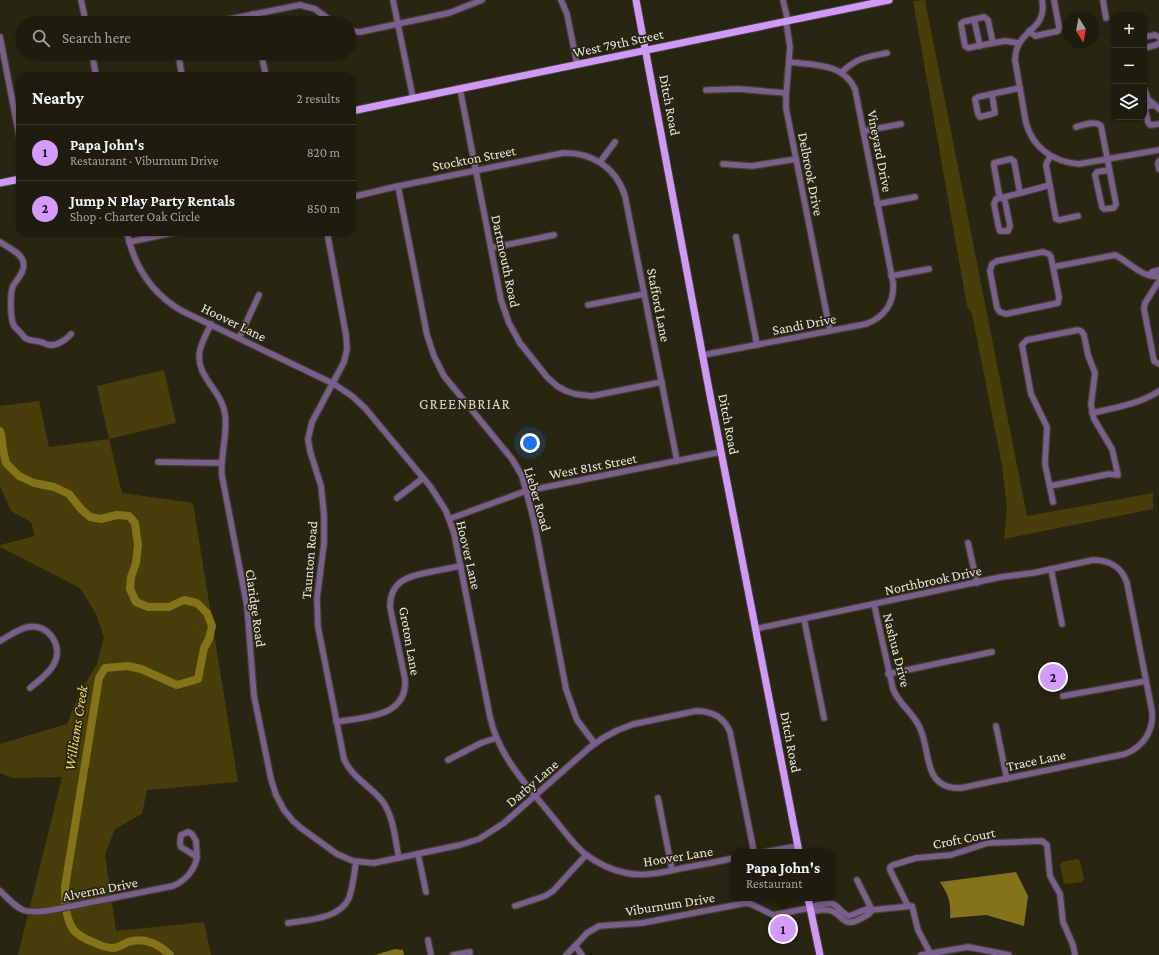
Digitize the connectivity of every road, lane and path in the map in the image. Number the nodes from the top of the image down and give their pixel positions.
1 (81, 0) edge
2 (393, 0) edge
3 (482, 0) edge
4 (561, 0) edge
5 (636, 0) edge
6 (783, 0) edge
7 (889, 0) edge
8 (1042, 0) edge
9 (1054, 0) edge
10 (1103, 0) edge
11 (253, 14) joint
12 (84, 16) edge
13 (243, 16) edge
14 (325, 16) edge
15 (1106, 18) dead end
16 (974, 19) junction
17 (787, 21) junction
18 (398, 24) junction
19 (1029, 31) junction
20 (356, 32) edge
21 (1147, 36) edge
22 (0, 37) edge
23 (1159, 37) edge
24 (993, 43) junction
25 (1019, 43) junction
26 (1159, 44) edge
27 (980, 46) junction
28 (1147, 47) edge
29 (646, 50) junction
30 (888, 53) dead end
31 (93, 60) edge
32 (179, 60) edge
33 (263, 60) edge
34 (789, 62) junction
35 (577, 64) junction
36 (95, 72) edge
37 (181, 72) edge
38 (265, 72) edge
39 (842, 72) junction
40 (1020, 88) junction
41 (460, 89) junction
42 (706, 90) dead end
43 (786, 93) junction
44 (992, 94) junction
45 (1147, 97) edge
46 (413, 98) junction
47 (1157, 107) edge
48 (356, 110) edge
49 (16, 119) edge
50 (901, 124) dead end
51 (1159, 124) edge
52 (1076, 126) dead end
53 (864, 131) junction
54 (615, 142) dead end
55 (1159, 150) edge
56 (1050, 156) junction
57 (796, 160) junction
58 (1107, 160) junction
59 (1159, 161) edge
60 (600, 162) junction
61 (723, 164) dead end
62 (1159, 168) edge
63 (476, 170) junction
64 (1109, 170) junction
65 (16, 180) edge
66 (0, 183) edge
67 (1050, 185) junction
68 (398, 186) junction
69 (1020, 193) junction
70 (356, 196) edge
71 (915, 196) dead end
72 (1003, 199) junction
73 (877, 204) junction
74 (1078, 216) dead end
75 (554, 235) dead end
76 (128, 236) edge
77 (158, 236) edge
78 (328, 236) edge
79 (736, 237) dead end
80 (0, 242) edge
81 (129, 242) junction
82 (491, 248) junction
83 (1053, 267) junction
84 (929, 269) dead end
85 (1159, 270) edge
86 (1149, 275) junction
87 (891, 276) junction
88 (1159, 276) edge
89 (1159, 281) edge
90 (893, 293) joint
91 (644, 294) junction
92 (259, 295) dead end
93 (588, 305) dead end
94 (211, 324) junction
95 (830, 331) junction
96 (71, 334) dead end
97 (239, 338) junction
98 (757, 345) junction
99 (703, 355) junction
100 (1158, 364) edge
101 (662, 382) junction
102 (334, 384) junction
103 (1159, 391) edge
104 (1092, 413) junction
105 (721, 452) junction
106 (677, 461) junction
107 (158, 462) dead end
108 (222, 463) junction
109 (423, 478) junction
110 (1050, 486) junction
111 (526, 491) junction
112 (397, 498) dead end
113 (1053, 502) dead end
114 (449, 519) junction
115 (968, 543) dead end
116 (460, 566) junction
117 (1051, 569) junction
118 (977, 583) junction
119 (874, 604) junction
120 (804, 619) junction
121 (1062, 624) dead end
122 (755, 629) junction
123 (0, 641) edge
124 (992, 652) dead end
125 (888, 674) junction
126 (1146, 681) junction
127 (30, 688) dead end
128 (1063, 696) dead end
129 (824, 718) dead end
130 (336, 722) junction
131 (996, 726) dead end
132 (496, 738) junction
133 (595, 744) junction
134 (448, 760) dead end
135 (1007, 779) junction
136 (942, 784) joint
137 (535, 796) junction
138 (658, 798) dead end
139 (753, 849) edge
140 (798, 849) edge
141 (418, 854) junction
142 (586, 855) junction
143 (197, 857) dead end
144 (399, 858) junction
145 (731, 859) edge
146 (356, 862) junction
147 (672, 870) junction
148 (857, 880) dead end
149 (0, 891) edge
150 (426, 892) dead end
151 (809, 901) edge
152 (515, 906) dead end
153 (910, 906) junction
154 (811, 909) junction
155 (872, 910) junction
156 (288, 923) dead end
157 (428, 940) dead end
158 (575, 946) junction
159 (470, 952) dead end
160 (930, 953) junction
161 (431, 955) edge
162 (454, 955) edge
163 (566, 955) edge
164 (582, 955) edge
165 (820, 955) edge
166 (920, 955) edge
167 (1009, 955) edge
168 (1075, 955) edge

1 - 12 street
2 - 18 street
3 - 18 street
4 - 35 street
5 - 29 main road, Ditch Road
6 - 17 street, Delbrook Drive
7 - 17 main road, West 79th Street
8 - 19 street
9 - 19 street
10 - 15 street
11 - 13 street
11 - 14 street
16 - 24 street
16 - 27 street
16 - 27 street
17 - 29 main road, West 79th Street
17 - 34 street, Delbrook Drive
18 - 20 street
18 - 46 street
19 - 25 street
21 - 23 street
22 - 49 street
24 - 25 street
24 - 27 street
25 - 40 street
26 - 28 street
29 - 35 main road, West 79th Street
29 - 99 main road, Ditch Road
30 - 39 street
31 - 36 street
32 - 37 street
33 - 38 street
34 - 39 street
34 - 43 street, Delbrook Drive
35 - 41 main road, West 79th Street
39 - 53 street, Vineyard Drive
40 - 44 street
40 - 56 street
41 - 46 main road, West 79th Street
41 - 63 street, Dartmouth Road
42 - 43 street
43 - 57 street, Delbrook Drive
44 - 44 street
45 - 47 street
46 - 48 main road, West 79th Street
47 - 51 street
50 - 53 street
52 - 58 street
53 - 73 street, Vineyard Drive
54 - 60 street
55 - 58 street
56 - 58 street
56 - 67 street
57 - 61 street
57 - 95 street, Delbrook Drive
58 - 64 street
59 - 62 street
60 - 63 street, Stockton Street
60 - 91 street, Stafford Lane
63 - 68 street, Stockton Street
63 - 82 street, Dartmouth Road
64 - 64 street
65 - 66 main road
67 - 69 street
67 - 74 street
68 - 70 street, Stockton Street
68 - 111 street, Lieber Road
69 - 72 street
69 - 72 street
71 - 73 street
72 - 72 street
73 - 87 street, Vineyard Drive
75 - 82 street
76 - 81 street, Hoover Lane
77 - 81 street
78 - 102 street, Taunton Road
79 - 98 street
80 - 96 street
81 - 94 street, Hoover Lane
82 - 101 street, Dartmouth Road
83 - 83 street
83 - 86 street
84 - 87 street
85 - 86 street
86 - 88 street
87 - 90 street, Vineyard Drive
89 - 100 street
90 - 95 street, Sandi Drive
91 - 93 street
91 - 101 street, Stafford Lane
92 - 97 street
94 - 97 street, Hoover Lane
94 - 108 street, Claridge Road
95 - 98 street, Sandi Drive
97 - 102 street, Hoover Lane
98 - 99 street, Sandi Drive
99 - 105 main road, Ditch Road
101 - 106 street, Stafford Lane
102 - 109 street, Hoover Lane
102 - 130 street, Taunton Road
103 - 104 street
104 - 110 street
104 - 110 street
105 - 106 street, West 81st Street
105 - 122 main road, Ditch Road
106 - 111 street, West 81st Street
107 - 108 street
108 - 146 street, Claridge Road
109 - 112 street
109 - 114 street, Hoover Lane
110 - 113 street
111 - 114 street, West 81st Street
111 - 133 street, Lieber Road
114 - 116 street, Hoover Lane
115 - 118 street
116 - 130 street, Groton Lane
116 - 132 street, Hoover Lane
117 - 118 street, Northbrook Drive
117 - 121 street
117 - 126 street, Northbrook Drive
118 - 119 street, Northbrook Drive
119 - 120 street, Northbrook Drive
119 - 125 street, Nashua Drive
120 - 122 street, Northbrook Drive
120 - 129 street
122 - 140 main road, Ditch Road
123 - 127 street
124 - 125 street
125 - 136 street, Nashua Drive
126 - 128 street
126 - 135 street, Trace Lane
130 - 144 street, Taunton Road
131 - 135 street
132 - 134 street
132 - 137 street, Hoover Lane
133 - 137 street, Darby Lane
133 - 139 street, Darby Lane
135 - 136 street, Trace Lane
137 - 141 street, Darby Lane
137 - 142 street, Hoover Lane
138 - 147 street
141 - 144 street, Darby Lane
141 - 150 street
142 - 147 street, Hoover Lane
142 - 152 street
143 - 149 street, Alverna Drive
144 - 146 street, Darby Lane
145 - 147 street, Hoover Lane
146 - 156 street
148 - 155 street
151 - 154 main road
153 - 155 street
153 - 160 street
153 - 168 street, Croft Court
154 - 155 street, Viburnum Drive
154 - 158 street, Viburnum Drive
154 - 165 main road
157 - 161 street
158 - 163 street, Viburnum Drive
158 - 164 street
159 - 162 street
160 - 166 street
160 - 167 street

